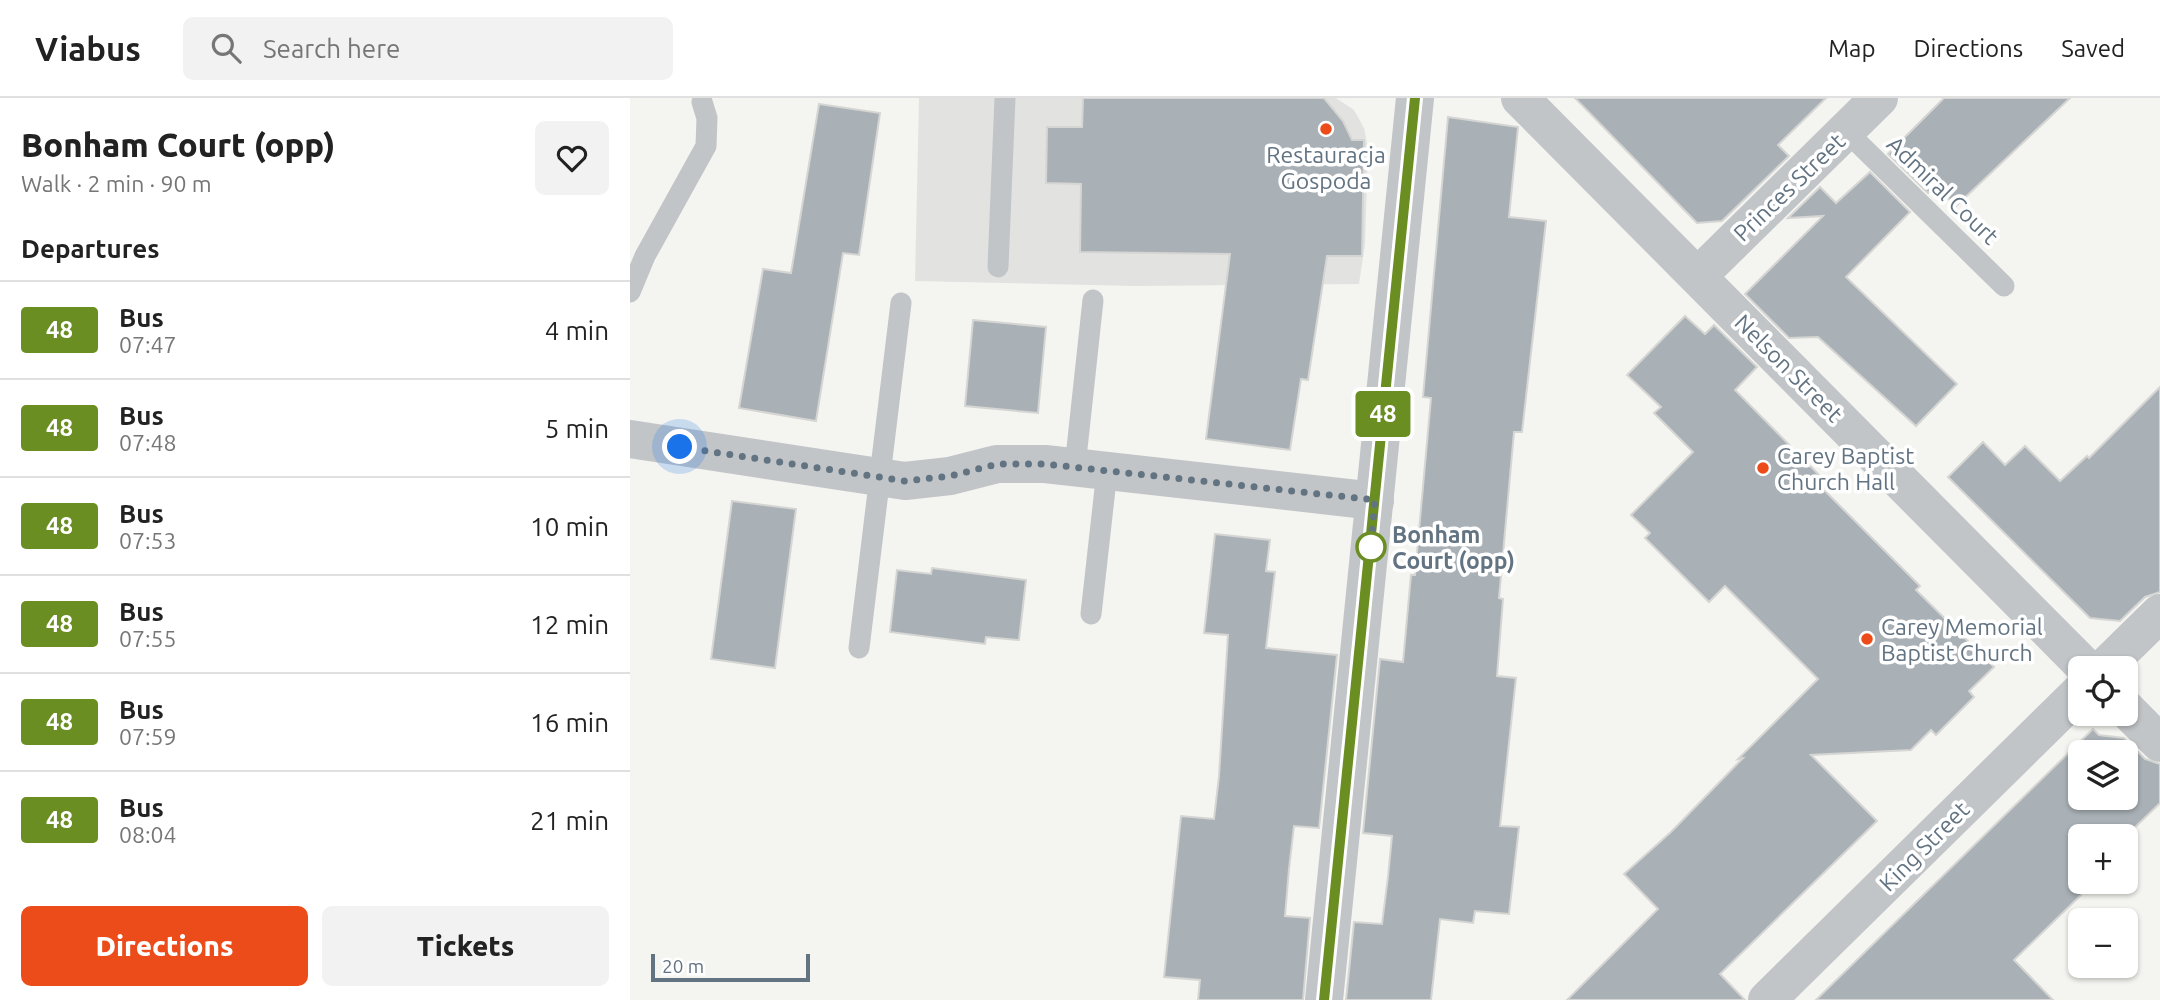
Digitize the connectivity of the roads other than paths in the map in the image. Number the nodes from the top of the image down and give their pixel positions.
1 (1005, 98) edge
2 (1415, 98) edge
3 (1520, 98) edge
4 (1879, 98) edge
5 (702, 102) dead end
6 (1846, 131) junction
7 (998, 267) dead end
8 (1698, 276) junction
9 (2004, 286) dead end
10 (630, 292) edge
11 (1093, 300) dead end
12 (901, 303) dead end
13 (630, 439) edge
14 (1091, 469) junction
15 (879, 478) junction
16 (1375, 500) junction
17 (2160, 613) edge
18 (1091, 614) dead end
19 (859, 648) dead end
20 (2075, 656) edge
21 (2116, 656) edge
22 (2068, 704) edge
23 (2138, 721) edge
24 (2160, 743) edge
25 (1324, 1000) edge
26 (1767, 1000) edge

1 - 7 lane
2 - 16 street
3 - 8 street, Nelson Street
4 - 6 street, Princes Street
5 - 10 lane
6 - 8 street, Princes Street
6 - 9 lane, Admiral Court
8 - 20 street, Nelson Street
11 - 14 lane
12 - 15 lane
13 - 15 street
14 - 15 street
14 - 16 street
14 - 18 lane
15 - 19 lane
16 - 25 street
17 - 21 street
22 - 26 street, King Street
23 - 24 street

